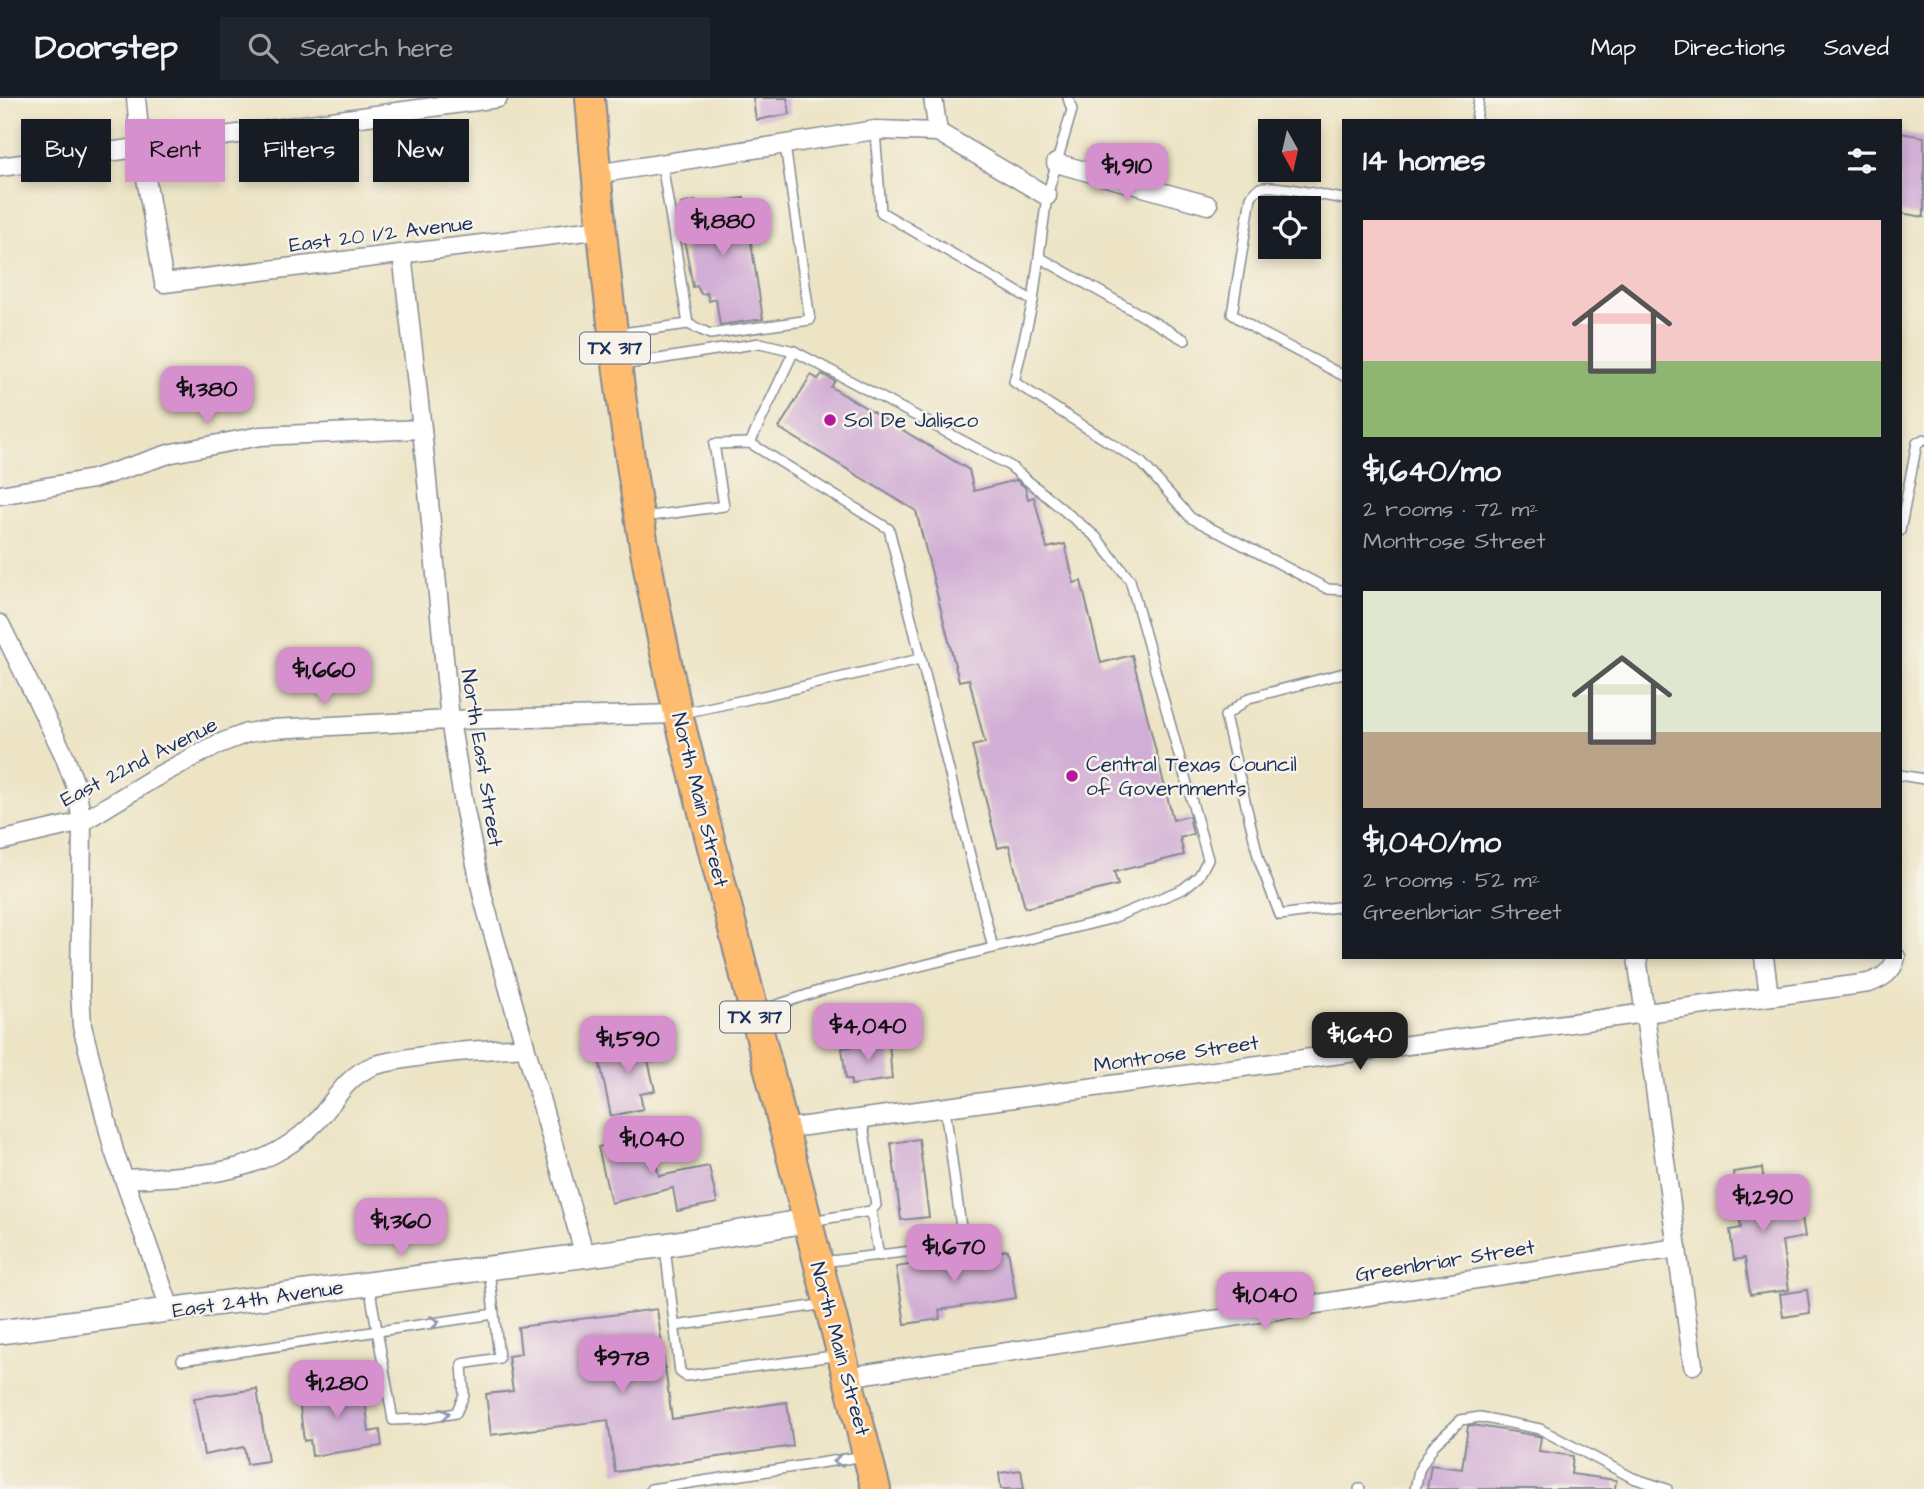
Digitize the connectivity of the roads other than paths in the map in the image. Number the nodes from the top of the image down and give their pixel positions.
1 (136, 98) edge
2 (498, 98) edge
3 (590, 98) edge
4 (933, 98) edge
5 (1068, 98) edge
6 (1479, 98) edge
7 (138, 119) edge
8 (1476, 119) edge
9 (876, 130) junction
10 (939, 132) junction
11 (225, 137) edge
12 (785, 145) junction
13 (125, 151) edge
14 (662, 163) junction
15 (1056, 163) junction
16 (0, 167) edge
17 (596, 174) junction
18 (147, 182) edge
19 (1047, 196) junction
20 (1342, 200) edge
21 (1208, 205) dead end
22 (603, 229) junction
23 (402, 254) junction
24 (1039, 257) junction
25 (1033, 301) junction
26 (688, 324) junction
27 (614, 335) junction
28 (1185, 340) dead end
29 (794, 351) junction
30 (617, 366) junction
31 (1342, 375) edge
32 (422, 429) junction
33 (1924, 439) edge
34 (750, 443) junction
35 (1905, 481) edge
36 (0, 495) edge
37 (1902, 511) edge
38 (639, 517) junction
39 (1342, 590) edge
40 (0, 624) edge
41 (920, 659) junction
42 (1342, 674) edge
43 (678, 714) junction
44 (450, 720) junction
45 (1902, 775) edge
46 (1924, 779) edge
47 (82, 822) junction
48 (0, 841) edge
49 (1342, 906) edge
50 (993, 948) junction
51 (1637, 959) edge
52 (1764, 959) edge
53 (1896, 959) edge
54 (1769, 996) junction
55 (754, 1012) junction
56 (1646, 1015) junction
57 (525, 1047) junction
58 (945, 1108) junction
59 (862, 1119) junction
60 (783, 1129) junction
61 (125, 1180) junction
62 (871, 1211) junction
63 (806, 1222) junction
64 (664, 1245) junction
65 (1677, 1248) junction
66 (585, 1256) junction
67 (879, 1256) junction
68 (817, 1262) junction
69 (489, 1269) junction
70 (369, 1285) junction
71 (828, 1304) junction
72 (171, 1311) junction
73 (494, 1314) junction
74 (675, 1326) junction
75 (377, 1330) junction
76 (0, 1332) edge
77 (182, 1360) dead end
78 (1693, 1365) dead end
79 (844, 1366) junction
80 (867, 1455) junction
81 (651, 1489) edge
82 (876, 1489) edge
83 (1416, 1489) edge
84 (1667, 1489) edge

1 - 7 street
2 - 11 street
3 - 17 main road, North Main Street / TX 317
4 - 10 street
5 - 15 lane
6 - 8 lane
9 - 10 street
9 - 12 street
9 - 25 lane
10 - 19 street
12 - 14 street
12 - 26 lane
13 - 16 street
14 - 17 street
14 - 26 lane
15 - 19 lane
15 - 21 street
17 - 22 main road, North Main Street / TX 317
18 - 23 street, East 20 1/2 Avenue
19 - 24 lane
20 - 31 lane
22 - 23 street, East 20 1/2 Avenue
22 - 27 main road, North Main Street / TX 317
23 - 32 street, North East Street
24 - 25 lane
24 - 28 lane
25 - 39 lane
26 - 27 lane
27 - 30 main road, North Main Street / TX 317
29 - 30 lane
29 - 34 lane
29 - 50 lane
30 - 38 main road, North Main Street / TX 317
32 - 36 street
32 - 44 street, North East Street
33 - 35 lane
34 - 38 lane
34 - 41 lane
35 - 37 lane
38 - 43 main road, North Main Street / TX 317
40 - 47 street
41 - 43 lane
41 - 50 lane
42 - 49 lane
43 - 44 street, East 22nd Avenue
43 - 55 main road, North Main Street / TX 317
44 - 47 street, East 22nd Avenue
44 - 57 street, North East Street
45 - 46 lane
47 - 48 street, East 22nd Avenue
47 - 61 street
50 - 55 lane
51 - 56 street
52 - 54 street
53 - 54 street, Montrose Street
54 - 56 street, Montrose Street
55 - 60 main road, North Main Street / TX 317
56 - 58 street, Montrose Street
56 - 65 street
57 - 61 street
57 - 66 street, North East Street
58 - 59 street, Montrose Street
58 - 67 lane
59 - 60 street, Montrose Street
59 - 62 lane
60 - 63 main road, North Main Street / TX 317
61 - 72 street
62 - 63 lane
62 - 67 lane
63 - 64 street, East 24th Avenue
63 - 68 main road, North Main Street / TX 317
64 - 66 street, East 24th Avenue
64 - 74 lane
65 - 78 street
65 - 79 street, Greenbriar Street
66 - 69 street, East 24th Avenue
67 - 68 lane
68 - 71 main road, North Main Street / TX 317
69 - 70 street, East 24th Avenue
69 - 73 lane
70 - 72 street, East 24th Avenue
70 - 75 lane
71 - 74 lane
71 - 79 main road, North Main Street / TX 317
72 - 76 street, East 24th Avenue
75 -> 73 lane
75 -> 73 lane
74 - 79 lane
75 - 77 lane
79 - 80 main road, North Main Street / TX 317
80 -> 81 lane
80 - 82 main road, North Main Street / TX 317
83 - 84 lane

